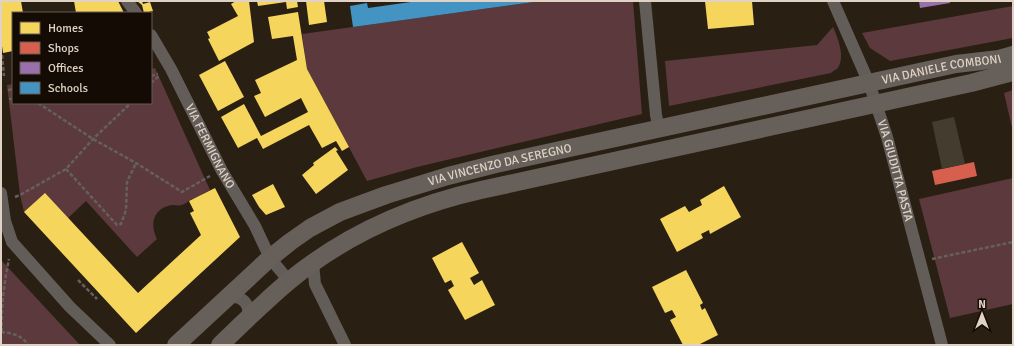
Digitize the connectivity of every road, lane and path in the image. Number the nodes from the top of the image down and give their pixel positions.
1 (127, 1) edge
2 (645, 1) edge
3 (833, 1) edge
4 (135, 12) edge
5 (152, 37) edge
6 (2, 55) edge
7 (1013, 55) edge
8 (1013, 72) edge
9 (4, 76) dead end
10 (870, 83) junction
11 (12, 89) edge
12 (8, 90) dead end
13 (40, 104) edge
14 (130, 104) edge
15 (876, 104) junction
16 (660, 129) junction
17 (93, 139) junction
18 (136, 163) junction
19 (66, 169) junction
20 (212, 175) dead end
21 (1, 197) edge
22 (1013, 242) edge
23 (6, 244) edge
24 (270, 258) junction
25 (313, 262) junction
26 (920, 262) junction
27 (78, 280) dead end
28 (289, 281) junction
29 (97, 299) dead end
30 (224, 300) junction
31 (244, 322) junction
32 (1, 332) edge
33 (28, 345) edge
34 (110, 345) edge
35 (176, 345) edge
36 (220, 345) edge
37 (345, 345) edge
38 (942, 345) edge

1 - 4 street
2 - 16 street
3 - 10 street, VIA GIUDITTA PASTA
5 - 24 street, VIA FERMIGNANO
6 - 9 path
7 - 10 main road, VIA DANIELE COMBONI
8 - 15 main road, VIA DANIELE COMBONI
10 - 15 street, VIA GIUDITTA PASTA
10 - 16 main road, VIA VINCENZO DA SEREGNO
11 - 12 path
13 - 17 path
14 - 17 path
15 - 25 main road, VIA VINCENZO DA SEREGNO
15 - 26 street, VIA GIUDITTA PASTA
16 - 24 main road, VIA VINCENZO DA SEREGNO
17 - 18 path
17 - 19 path
18 - 19 path
18 - 20 path
19 - 21 path
21 - 23 street
22 - 26 path
23 - 32 path
23 - 34 street
24 - 28 street, VIA FERMIGNANO
24 - 30 main road, VIA VINCENZO DA SEREGNO
25 - 28 main road, VIA VINCENZO DA SEREGNO
25 - 37 street
26 - 38 street, VIA GIUDITTA PASTA
27 - 29 path
28 - 31 main road, VIA VINCENZO DA SEREGNO
30 - 31 street
30 - 35 main road, VIA VINCENZO DA SEREGNO
31 - 36 main road, VIA VINCENZO DA SEREGNO
32 - 33 path

